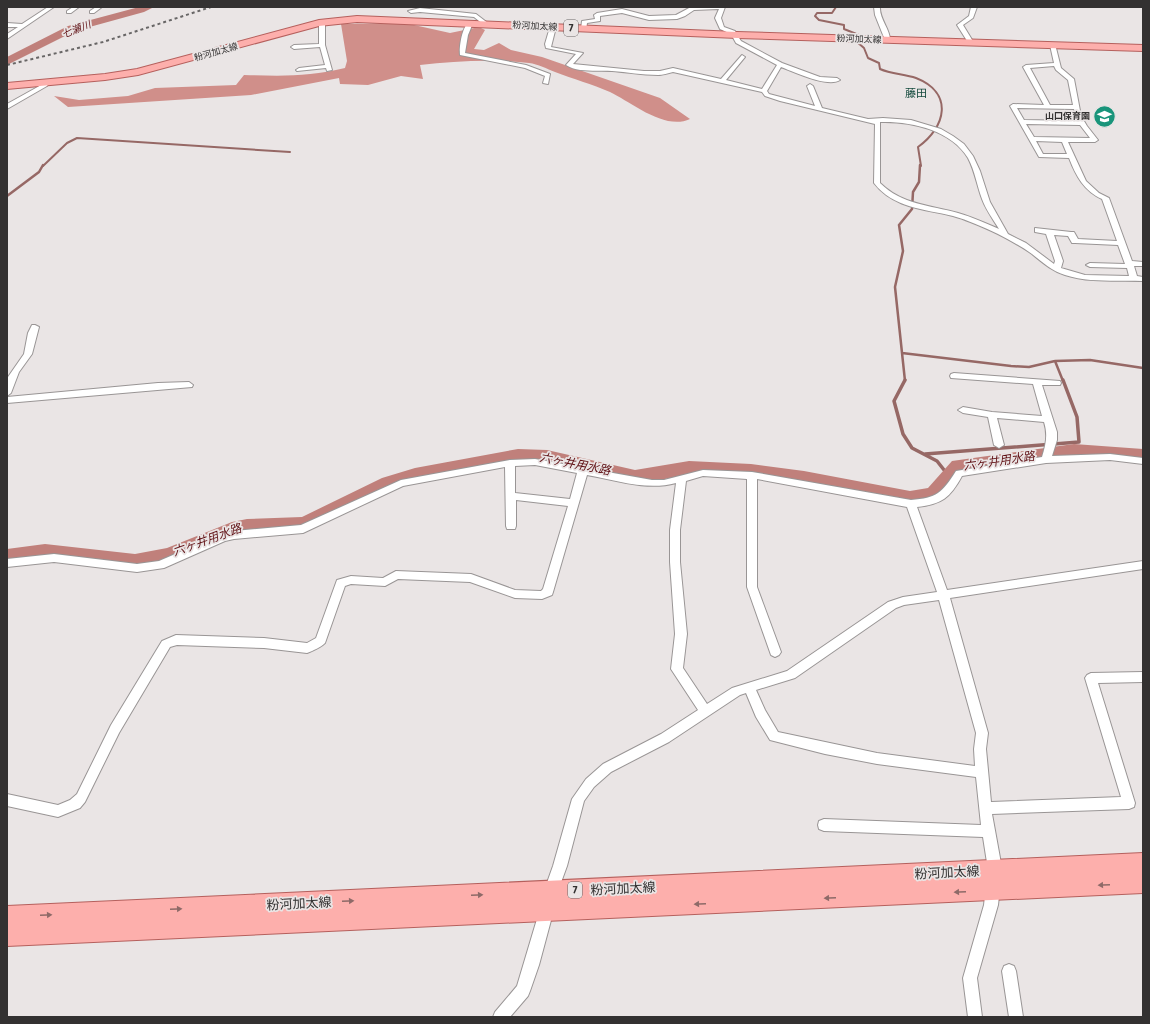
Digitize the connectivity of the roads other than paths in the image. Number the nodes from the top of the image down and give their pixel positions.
1 (51, 7) edge
2 (76, 7) edge
3 (99, 7) edge
4 (722, 7) edge
5 (877, 7) edge
6 (974, 7) edge
7 (410, 9) edge
8 (435, 9) edge
9 (69, 12) dead end
10 (92, 12) dead end
11 (406, 20) junction
12 (322, 23) junction
13 (470, 24) junction
14 (486, 24) junction
15 (7, 25) edge
16 (23, 26) junction
17 (552, 27) junction
18 (584, 29) junction
19 (737, 35) junction
20 (7, 37) edge
21 (888, 40) junction
22 (971, 42) junction
23 (322, 45) junction
24 (1052, 45) junction
25 (294, 47) dead end
26 (1143, 48) edge
27 (742, 57) dead end
28 (780, 64) junction
29 (1057, 64) junction
30 (299, 70) dead end
31 (723, 80) junction
32 (837, 80) dead end
33 (47, 82) junction
34 (546, 83) dead end
35 (7, 86) edge
36 (810, 86) dead end
37 (764, 91) junction
38 (7, 106) edge
39 (1048, 107) junction
40 (1076, 107) junction
41 (819, 108) junction
42 (866, 120) junction
43 (1022, 122) junction
44 (1082, 122) junction
45 (1031, 139) junction
46 (1064, 140) junction
47 (1072, 156) junction
48 (1038, 230) dead end
49 (1049, 233) junction
50 (1005, 234) junction
51 (1121, 243) junction
52 (1129, 264) junction
53 (1143, 264) edge
54 (1090, 265) dead end
55 (1057, 268) junction
56 (1134, 278) junction
57 (1143, 279) edge
58 (36, 327) dead end
59 (954, 376) dead end
60 (1036, 381) junction
61 (1057, 383) dead end
62 (189, 385) dead end
63 (7, 393) edge
64 (7, 400) edge
65 (963, 410) dead end
66 (992, 415) junction
67 (1048, 419) junction
68 (999, 445) dead end
69 (1046, 460) junction
70 (1143, 461) edge
71 (510, 463) junction
72 (583, 470) junction
73 (752, 475) junction
74 (680, 478) junction
75 (510, 496) junction
76 (574, 503) junction
77 (911, 504) junction
78 (510, 526) dead end
79 (7, 563) edge
80 (1143, 565) edge
81 (943, 594) junction
82 (775, 652) dead end
83 (1143, 677) edge
84 (749, 687) junction
85 (704, 711) junction
86 (982, 772) junction
87 (7, 800) edge
88 (985, 808) junction
89 (824, 825) dead end
90 (988, 831) junction
91 (1143, 863) edge
92 (994, 880) junction
93 (1143, 884) edge
94 (549, 901) junction
95 (7, 917) edge
96 (7, 935) edge
97 (1009, 972) dead end
98 (500, 1017) edge
99 (975, 1017) edge
100 (1016, 1017) edge

1 - 16 street
2 - 9 street
3 - 10 street
4 - 18 street
4 - 19 street
5 - 21 street
6 - 22 street
7 - 8 street
7 - 11 street
8 - 14 street
11 - 12 main road, 粉河加太線 / 7
11 - 13 main road, 粉河加太線 / 7
12 - 23 street
12 - 33 main road, 粉河加太線 / 7
13 - 14 main road, 粉河加太線 / 7
13 - 34 street
14 - 17 main road, 粉河加太線 / 7
15 - 16 street
16 - 20 street
17 - 18 main road, 粉河加太線 / 7
17 - 31 street
18 - 19 main road, 粉河加太線 / 7
19 - 21 main road, 粉河加太線 / 7
19 - 28 street
21 - 22 main road, 粉河加太線 / 7
22 - 24 main road, 粉河加太線 / 7
23 - 25 street
23 - 30 street
24 - 26 main road, 粉河加太線 / 7
24 - 29 street
27 - 31 street
28 - 32 street
28 - 37 street
29 - 39 street
29 - 40 street
31 - 37 street
33 - 35 main road, 粉河加太線 / 7
33 - 38 street
36 - 41 street
37 - 41 street
39 - 40 street
39 - 43 street
40 - 44 street
41 - 42 street
42 - 50 street
42 - 50 street
43 - 44 street
43 - 45 street
44 - 46 street
45 - 46 street
45 - 47 street
46 - 47 street
47 - 51 street
48 - 49 street
49 - 51 street
49 - 55 street
50 - 55 street
51 - 52 street
52 - 53 street
52 - 54 street
52 - 56 street
55 - 56 street
56 - 57 street
58 - 63 street
59 - 60 street
60 - 61 street
60 - 67 street
62 - 64 street
65 - 66 street
66 - 67 street
66 - 68 street
67 - 69 street
69 - 70 street
69 - 77 street
71 - 72 street
71 - 75 street
71 - 79 street
72 - 74 street
72 - 76 street
73 - 74 street
73 - 77 street
73 - 82 street
74 - 85 street
75 - 76 street
75 - 78 street
76 - 87 street
77 - 81 street
80 - 81 street
81 - 84 street
81 - 86 street
83 - 88 street
84 - 85 street
84 - 86 street
85 - 94 street
86 - 88 street
88 - 90 street
89 - 90 street
90 - 92 street
91 - 92 main road, 粉河加太線 / 7
93 -> 92 main road, 粉河加太線 / 7
92 - 94 main road, 粉河加太線 / 7
92 - 99 street
95 -> 94 main road, 粉河加太線 / 7
94 - 96 main road, 粉河加太線 / 7
94 - 98 street
97 - 100 street

